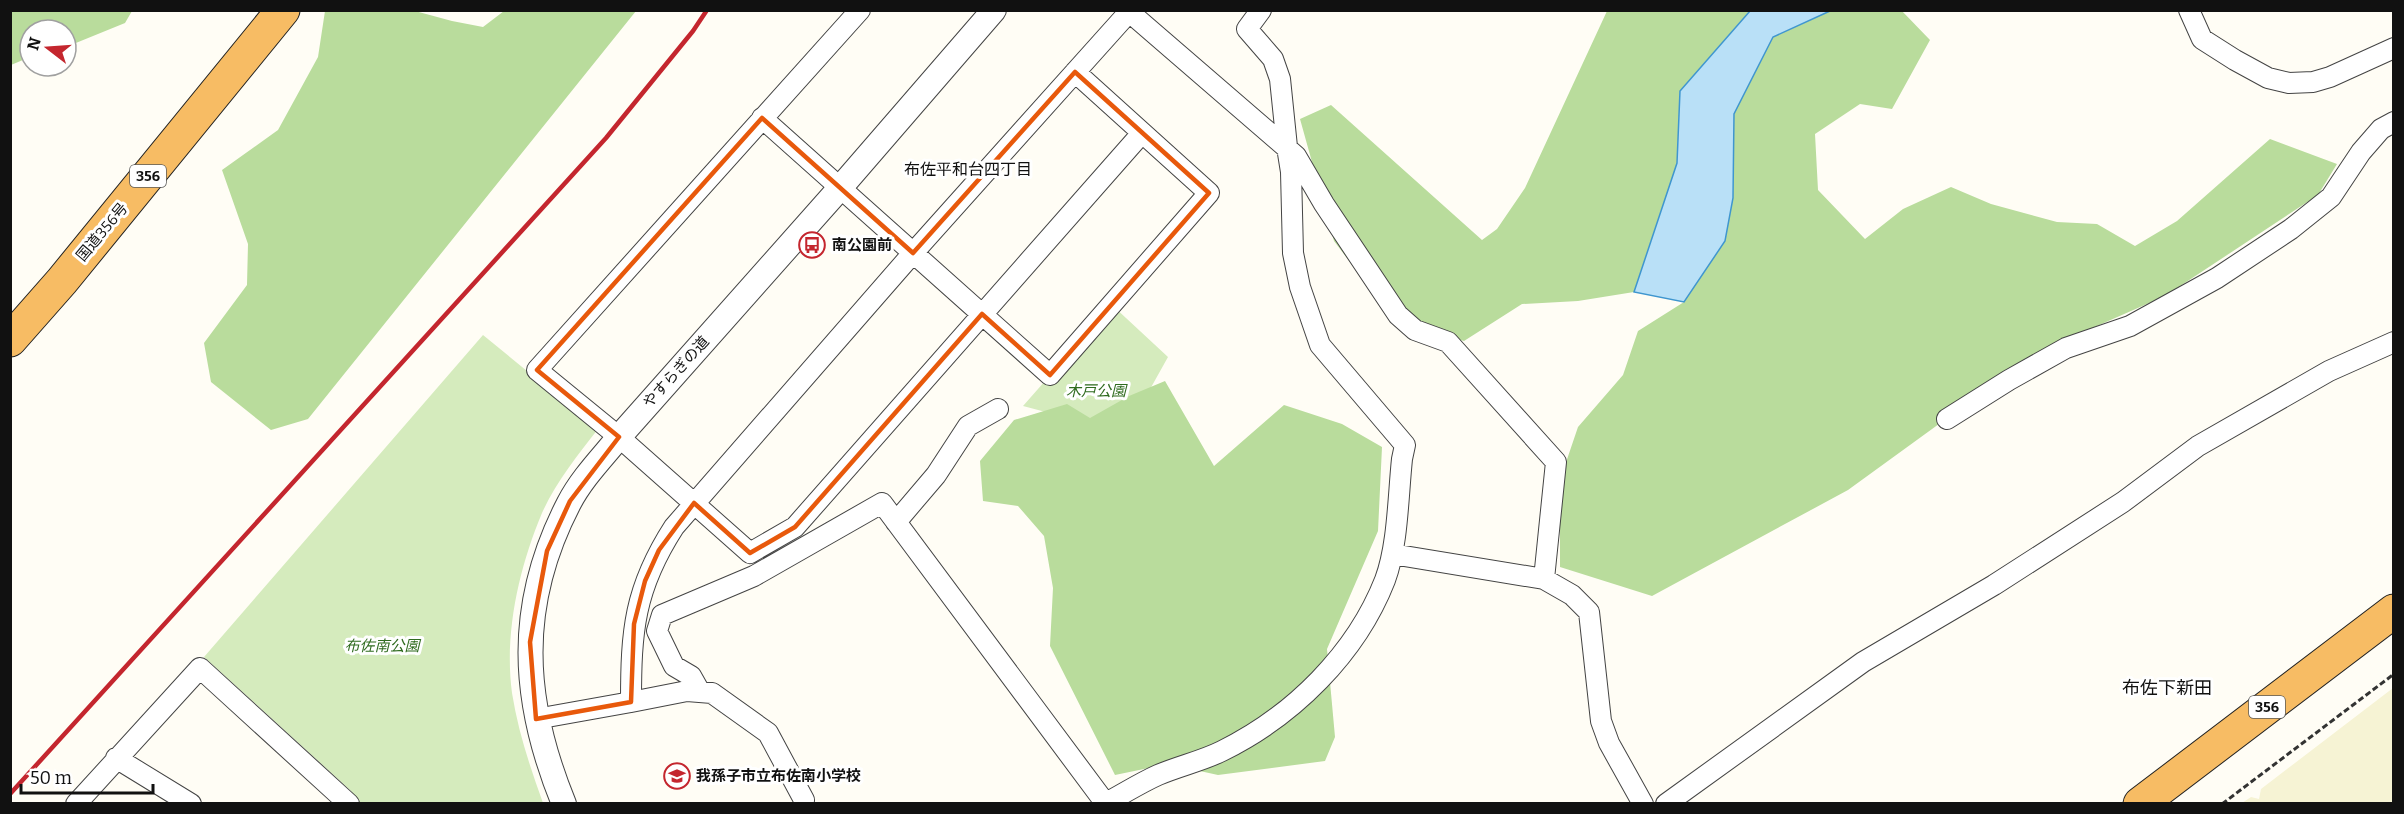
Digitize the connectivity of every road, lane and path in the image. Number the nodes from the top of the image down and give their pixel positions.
1 (283, 10) edge
2 (860, 10) edge
3 (994, 10) edge
4 (1261, 10) edge
5 (2189, 10) edge
6 (1128, 11) edge
7 (2393, 51) edge
8 (1075, 72) junction
9 (762, 118) junction
10 (2394, 122) edge
11 (1142, 133) junction
12 (1287, 147) junction
13 (840, 188) junction
14 (913, 253) junction
15 (981, 314) junction
16 (10, 340) edge
17 (2394, 342) edge
18 (998, 409) dead end
19 (1947, 419) dead end
20 (619, 437) junction
21 (694, 503) junction
22 (896, 522) junction
23 (1392, 554) junction
24 (1544, 579) junction
25 (2394, 612) edge
26 (2394, 674) edge
27 (700, 692) junction
28 (631, 702) junction
29 (536, 719) junction
30 (116, 758) junction
31 (804, 800) dead end
32 (347, 803) edge
33 (1106, 803) edge
34 (75, 804) edge
35 (191, 804) edge
36 (564, 804) edge
37 (1643, 804) edge
38 (1666, 804) edge
39 (2140, 804) edge
40 (2222, 804) edge

1 - 16 highway, 国道356号 / 356
2 - 9 street
3 - 13 street, やすらぎの道
4 - 12 street
5 - 7 street
6 - 8 street
6 - 12 street
8 - 11 street
8 - 14 street
9 - 13 street
9 - 20 street
10 - 19 street
11 - 15 street
11 - 15 street
12 - 23 street
12 - 24 street
13 - 14 street
13 - 20 street, やすらぎの道
14 - 15 street
14 - 21 street
15 - 21 street
17 - 38 street
18 - 22 street
20 - 21 street
20 - 29 street, やすらぎの道
21 - 28 street
22 - 27 street
22 - 33 street
23 - 24 street
23 - 33 street
24 - 37 street
25 - 39 highway, 356
26 - 40 path
27 - 28 street
27 - 31 street
28 - 29 street
29 - 36 street, やすらぎの道
30 - 32 street
30 - 34 street
30 - 35 street

